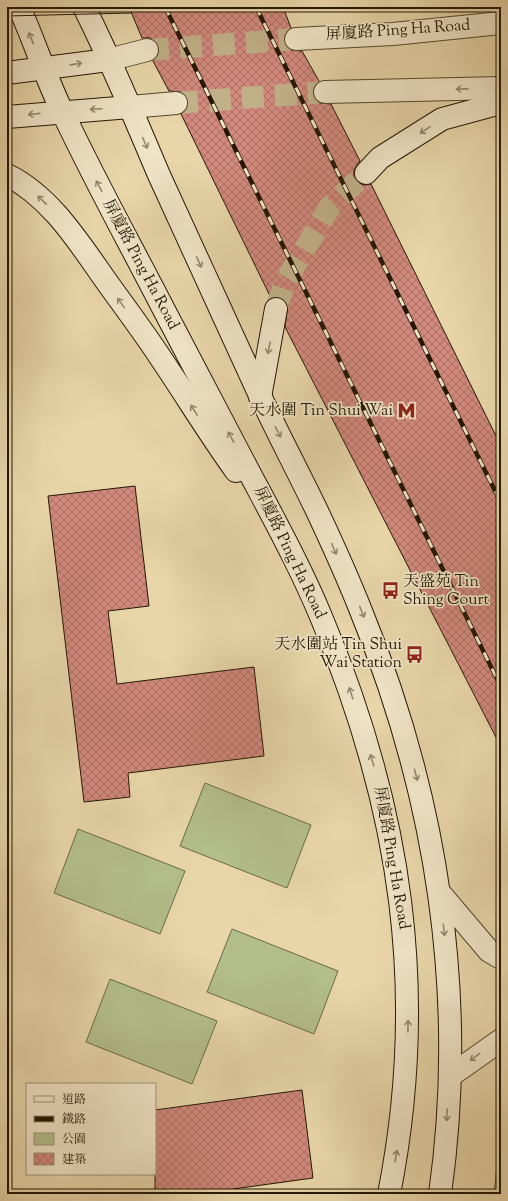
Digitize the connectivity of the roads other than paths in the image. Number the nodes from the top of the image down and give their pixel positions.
1 (19, 7) edge
2 (84, 7) edge
3 (501, 23) edge
4 (296, 39) tunnel mouth
5 (147, 50) tunnel mouth
6 (108, 60) junction
7 (44, 69) junction
8 (7, 73) edge
9 (501, 88) edge
10 (325, 92) tunnel mouth
11 (176, 103) tunnel mouth
12 (501, 103) edge
13 (130, 107) junction
14 (62, 111) junction
15 (7, 117) edge
16 (366, 173) tunnel mouth
17 (7, 175) edge
18 (276, 309) tunnel mouth
19 (260, 397) junction
20 (282, 534) junction
21 (439, 892) junction
22 (501, 958) edge
23 (501, 1040) edge
24 (450, 1076) junction
25 (389, 1194) edge
26 (440, 1194) edge

7 -> 1 main road, 屏廈路 Ping Ha Road
2 - 6 main road
3 - 4 main road, 屏廈路 Ping Ha Road
5 - 6 main road
7 -> 6 main road
6 - 13 main road
7 - 8 main road
7 - 14 main road, 屏廈路 Ping Ha Road
9 -> 10 main road
11 - 13 main road
12 -> 16 main road
13 -> 14 main road
13 -> 19 main road
14 -> 15 main road
20 -> 14 main road, 屏廈路 Ping Ha Road
20 -> 17 main road
18 -> 19 main road
19 -> 21 main road
25 -> 20 main road, 屏廈路 Ping Ha Road
21 - 22 main road
21 -> 24 main road
23 -> 24 main road
24 -> 26 main road

